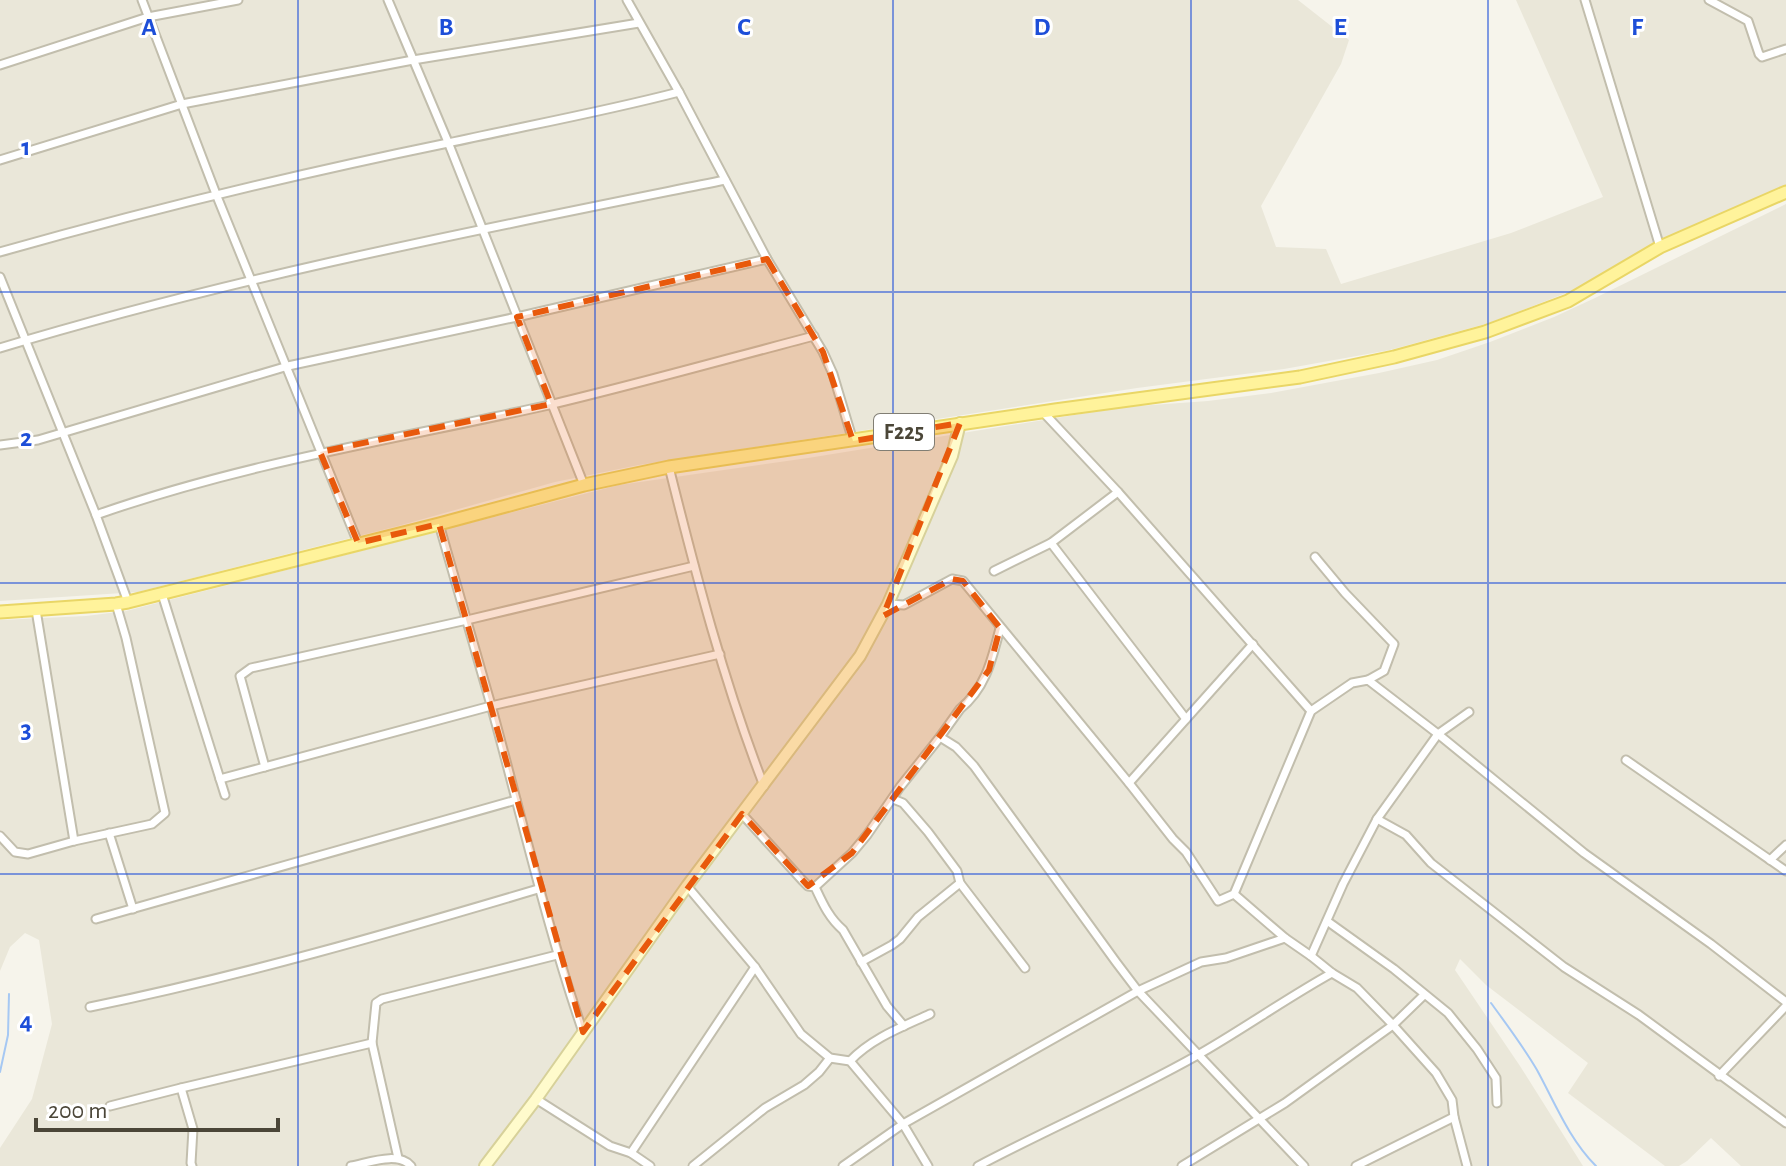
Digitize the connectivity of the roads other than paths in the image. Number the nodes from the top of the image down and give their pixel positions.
1 (142, 0) edge
2 (238, 0) edge
3 (388, 0) edge
4 (627, 0) edge
5 (1585, 0) edge
6 (1709, 0) edge
7 (148, 17) junction
8 (639, 23) junction
9 (1786, 49) edge
10 (413, 60) junction
11 (0, 65) edge
12 (679, 92) junction
13 (182, 104) junction
14 (448, 142) junction
15 (0, 160) edge
16 (725, 180) junction
17 (1786, 192) edge
18 (216, 194) junction
19 (483, 229) junction
20 (1660, 247) junction
21 (0, 252) edge
22 (767, 259) junction
23 (0, 277) edge
24 (252, 279) junction
25 (517, 317) junction
26 (814, 336) junction
27 (26, 340) junction
28 (0, 348) edge
29 (288, 366) junction
30 (551, 404) junction
31 (1043, 411) junction
32 (960, 423) junction
33 (62, 433) junction
34 (853, 441) junction
35 (0, 445) edge
36 (320, 452) junction
37 (669, 467) junction
38 (584, 485) junction
39 (1118, 492) junction
40 (96, 515) junction
41 (439, 524) junction
42 (358, 543) junction
43 (1051, 543) junction
44 (1315, 557) dead end
45 (694, 566) junction
46 (994, 571) dead end
47 (162, 594) junction
48 (122, 603) junction
49 (888, 604) junction
50 (36, 610) junction
51 (0, 612) edge
52 (467, 620) junction
53 (1000, 628) junction
54 (1253, 644) junction
55 (720, 654) junction
56 (1368, 680) junction
57 (491, 706) junction
58 (1311, 711) junction
59 (1469, 712) dead end
60 (1186, 719) junction
61 (1438, 734) junction
62 (940, 737) junction
63 (1626, 760) dead end
64 (265, 767) junction
65 (220, 779) junction
66 (1129, 783) junction
67 (764, 786) junction
68 (225, 795) dead end
69 (893, 799) junction
70 (516, 800) junction
71 (742, 814) junction
72 (1377, 819) junction
73 (109, 833) junction
74 (0, 836) edge
75 (74, 841) junction
76 (1786, 845) edge
77 (1770, 860) junction
78 (1786, 871) edge
79 (960, 883) junction
80 (687, 886) junction
81 (815, 887) junction
82 (538, 889) junction
83 (1234, 894) junction
84 (133, 909) junction
85 (96, 919) dead end
86 (1327, 921) junction
87 (1285, 938) junction
88 (557, 955) junction
89 (1311, 956) junction
90 (861, 962) junction
91 (755, 967) junction
92 (1025, 968) dead end
93 (1332, 973) junction
94 (1138, 991) junction
95 (1424, 995) junction
96 (1786, 1004) edge
97 (90, 1007) dead end
98 (930, 1014) dead end
99 (1393, 1025) junction
100 (904, 1026) junction
101 (583, 1032) junction
102 (372, 1043) junction
103 (1198, 1055) junction
104 (830, 1058) junction
105 (850, 1061) junction
106 (1719, 1076) junction
107 (181, 1088) junction
108 (536, 1099) junction
109 (1497, 1103) dead end
110 (110, 1106) dead end
111 (1260, 1117) junction
112 (1454, 1117) junction
113 (1786, 1123) edge
114 (903, 1124) junction
115 (631, 1153) junction
116 (398, 1158) junction
117 (190, 1165) edge
118 (351, 1166) edge
119 (411, 1166) edge
120 (485, 1166) edge
121 (650, 1166) edge
122 (693, 1166) edge
123 (843, 1166) edge
124 (928, 1166) edge
125 (978, 1166) edge
126 (1182, 1166) edge
127 (1304, 1166) edge
128 (1356, 1166) edge
129 (1467, 1166) edge

1 - 7 street
2 - 7 street
3 - 10 street
4 - 8 street
5 - 20 street
6 - 9 street
7 - 11 street
7 - 13 street
8 - 10 street
8 - 12 street
10 - 13 street
10 - 14 street
12 - 14 street
12 - 16 street
13 - 15 street
13 - 18 street
14 - 18 street
14 - 19 street
16 - 19 street
16 - 22 street
17 - 20 main road, F225
18 - 21 street
18 - 24 street
19 - 24 street
19 - 25 street
20 - 31 main road, F225
22 - 25 street
22 - 26 street
23 - 27 street
24 - 27 street
24 - 29 street
25 - 29 street
25 - 30 street
26 - 30 street
26 - 34 street
27 - 28 street
27 - 33 street
29 - 33 street
29 - 36 street
30 - 36 street
30 - 38 street
31 - 32 main road, F225
31 - 39 street
32 - 34 main road, F225
32 - 49 street
33 - 35 street
33 - 40 street
34 - 37 main road, F225
36 - 40 street
36 - 42 street
37 - 38 main road, F225
37 - 45 street
38 - 41 main road, F225
39 - 43 street
39 - 54 street
40 - 48 street
41 - 42 main road, F225
41 - 52 street
42 - 47 main road, F225
43 - 46 street
43 - 60 street
44 - 56 street
45 - 52 street
45 - 55 street
47 - 48 main road, F225
47 - 65 street
48 - 50 main road, F225
48 - 73 street
49 - 53 street
49 - 67 street
50 - 51 main road, F225
50 - 75 street
52 - 57 street
52 - 64 street
53 - 62 street
53 - 66 street
54 - 58 street
54 - 60 street
55 - 57 street
55 - 67 street
56 - 58 street
56 - 61 street
57 - 64 street
57 - 70 street
58 - 83 street
59 - 61 street
60 - 66 street
61 - 72 street
61 - 96 street
62 - 69 street
62 - 94 street
63 - 77 street
64 - 65 street
65 - 68 street
66 - 83 street
67 - 71 street
69 - 79 street
69 - 81 street
70 - 82 street
70 - 84 street
71 - 80 street
71 - 81 street
72 - 86 street
72 - 106 street
73 - 75 street
73 - 84 street
74 - 75 street
76 - 77 street
77 - 78 street
79 - 90 street
79 - 92 street
80 - 91 street
80 - 101 street
81 - 90 street
82 - 88 street
82 - 97 street
83 - 87 street
84 - 85 street
86 - 89 street
86 - 95 street
87 - 89 street
87 - 94 street
88 - 101 street
88 - 102 street
89 - 93 street
90 - 100 street
91 - 104 street
91 - 115 street
93 - 99 street
93 - 103 street
94 - 103 street
94 - 114 street
95 - 99 street
95 - 109 street
96 - 106 street
98 - 100 street
99 - 111 street
99 - 112 street
100 - 105 street
101 - 108 street
102 - 107 street
102 - 116 street
103 - 111 street
103 - 125 street
104 - 105 street
104 - 122 street
105 - 114 street
106 - 113 street
107 - 110 street
107 - 117 street
108 - 115 street
108 - 120 street
111 - 126 street
111 - 127 street
112 - 128 street
112 - 129 street
114 - 123 street
114 - 124 street
115 - 121 street
116 - 118 street
116 - 119 street

